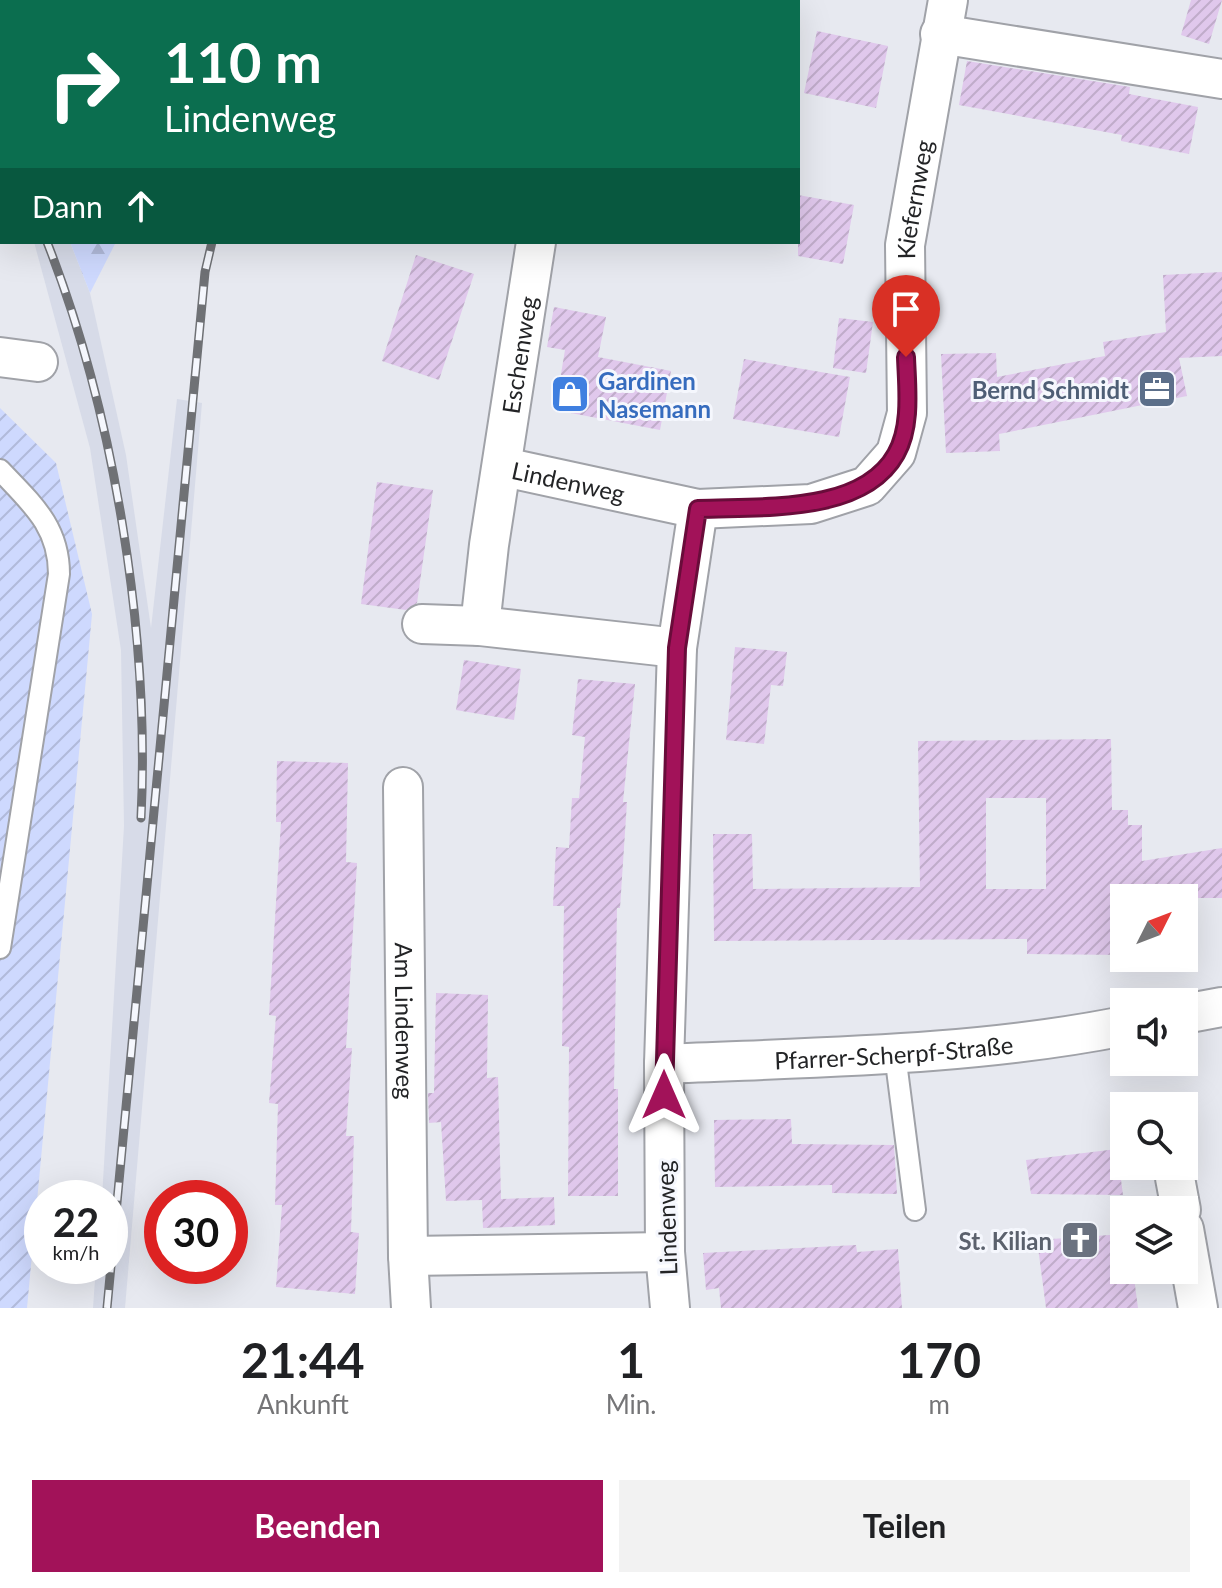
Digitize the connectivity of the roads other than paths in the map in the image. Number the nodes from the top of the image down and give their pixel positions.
1 (944, 17) edge
2 (1222, 79) edge
3 (536, 244) edge
4 (0, 357) edge
5 (38, 362) dead end
6 (504, 467) junction
7 (0, 470) edge
8 (811, 504) joint
9 (698, 509) junction
10 (422, 624) dead end
11 (480, 626) junction
12 (677, 648) junction
13 (403, 787) dead end
14 (0, 948) edge
15 (1222, 1007) edge
16 (1198, 1011) edge
17 (1110, 1029) edge
18 (895, 1054) junction
19 (664, 1064) junction
20 (915, 1210) dead end
21 (665, 1252) junction
22 (408, 1256) junction
23 (1194, 1284) edge
24 (411, 1308) edge
25 (670, 1308) edge
26 (1198, 1308) edge

1 - 2 street, Kiefernweg
1 - 8 street, Kiefernweg
3 - 6 street, Eschenweg
4 - 5 street
6 - 9 street, Lindenweg
6 - 11 street, Lindenweg
7 - 14 lane
8 - 9 street, Lindenweg
9 - 12 street, Lindenweg
10 - 11 street
11 - 12 street
12 - 19 street, Lindenweg
13 - 22 street, Am Lindenweg
15 - 16 street
17 - 18 street, Pfarrer-Scherpf-Straße
18 - 19 street, Pfarrer-Scherpf-Straße
18 - 20 lane
19 - 21 street, Lindenweg
21 - 22 street
21 - 25 street, Lindenweg
22 - 24 street, Am Lindenweg
23 - 26 street

